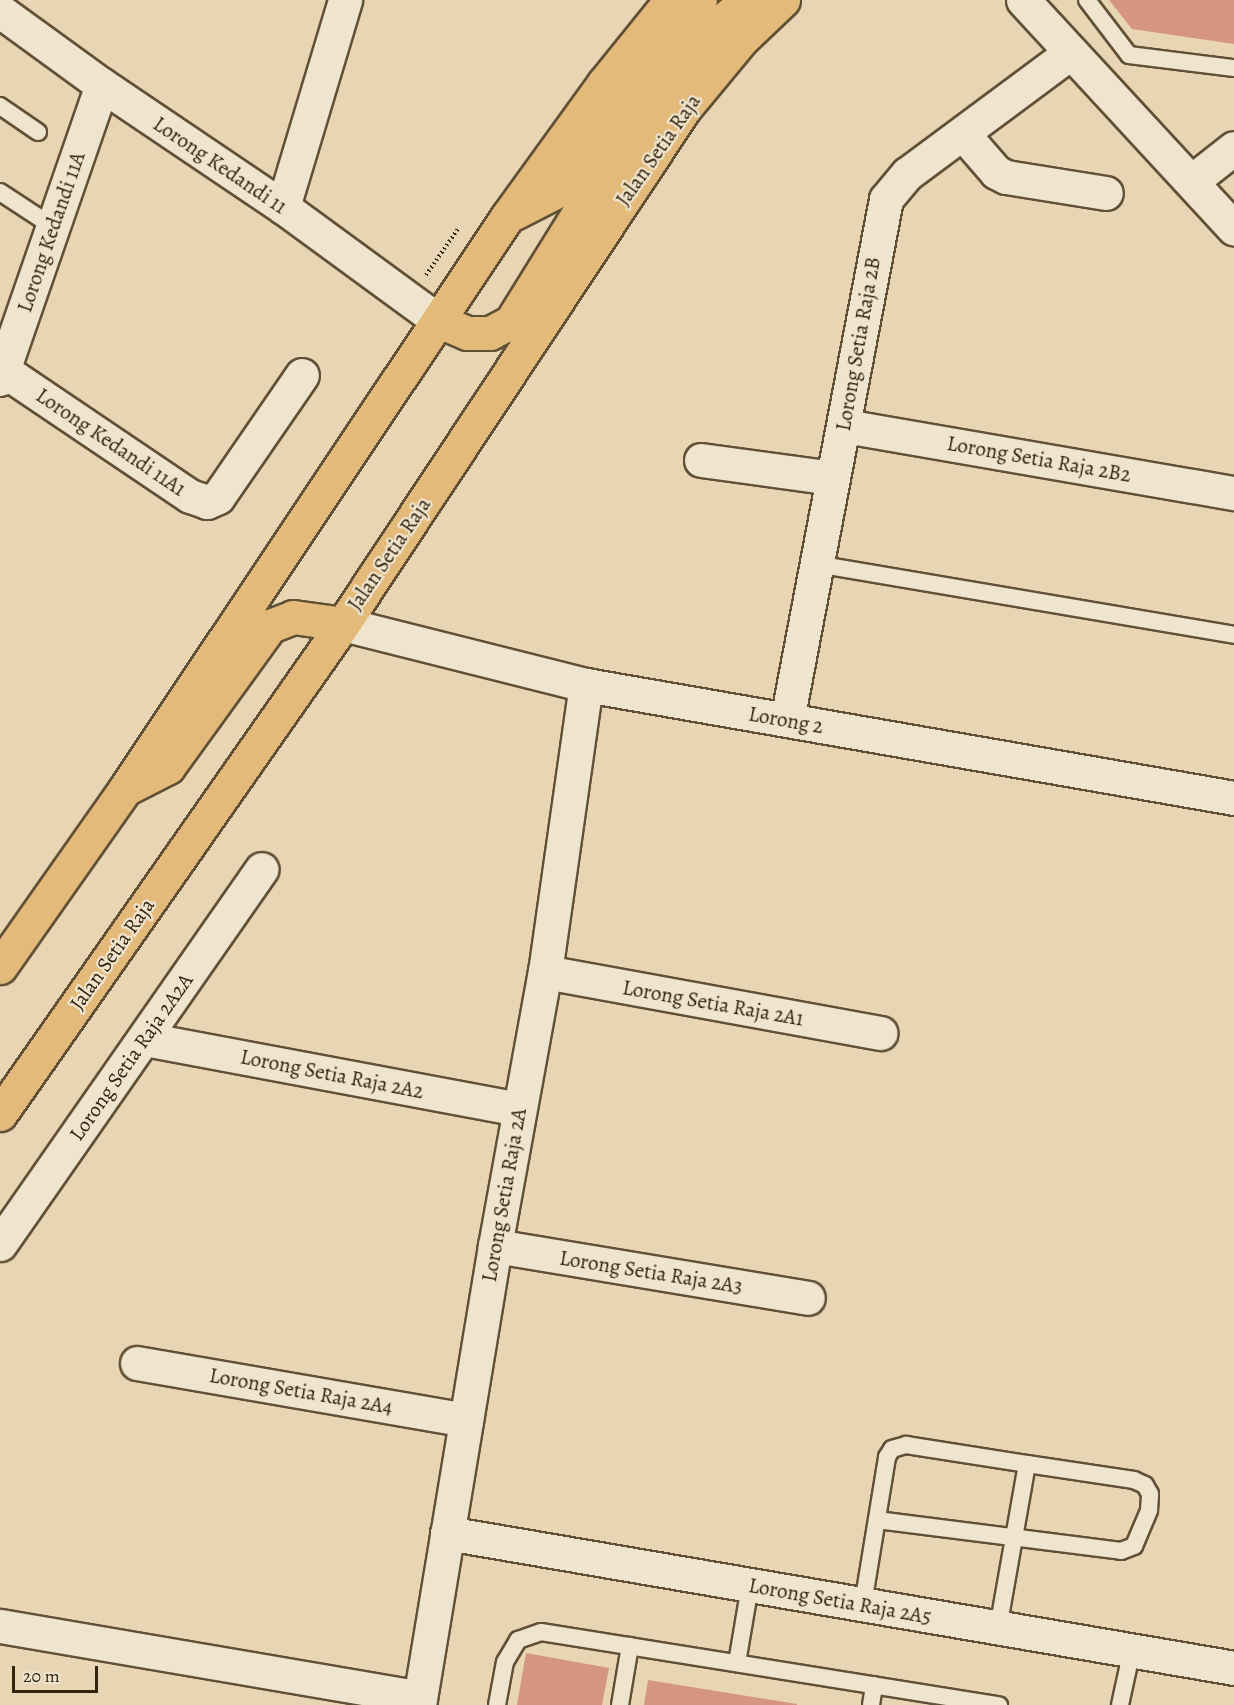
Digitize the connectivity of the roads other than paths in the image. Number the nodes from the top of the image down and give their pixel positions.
1 (345, 0) edge
2 (671, 0) edge
3 (700, 0) edge
4 (746, 0) edge
5 (783, 0) edge
6 (1023, 0) edge
7 (1087, 0) edge
8 (0, 11) edge
9 (1070, 53) junction
10 (1234, 68) edge
11 (102, 86) junction
12 (0, 106) edge
13 (38, 132) dead end
14 (964, 135) junction
15 (1234, 148) edge
16 (1192, 180) junction
17 (0, 192) edge
18 (1106, 193) dead end
19 (283, 207) junction
20 (507, 217) junction
21 (52, 226) junction
22 (1234, 229) edge
23 (439, 321) junction
24 (2, 375) edge
25 (302, 375) dead end
26 (845, 426) junction
27 (701, 460) dead end
28 (832, 478) junction
29 (1234, 493) edge
30 (816, 564) junction
31 (343, 624) junction
32 (1234, 635) edge
33 (586, 685) junction
34 (788, 720) junction
35 (124, 789) junction
36 (1234, 798) edge
37 (262, 869) dead end
38 (0, 967) edge
39 (545, 972) junction
40 (881, 1033) dead end
41 (145, 1039) junction
42 (519, 1109) junction
43 (0, 1114) edge
44 (0, 1244) edge
45 (495, 1246) junction
46 (808, 1298) dead end
47 (137, 1363) dead end
48 (466, 1420) junction
49 (1027, 1464) junction
50 (877, 1520) junction
51 (447, 1533) junction
52 (1012, 1539) junction
53 (750, 1586) junction
54 (863, 1604) junction
55 (0, 1626) edge
56 (998, 1628) junction
57 (630, 1646) junction
58 (1132, 1650) junction
59 (737, 1663) junction
60 (1234, 1668) edge
61 (874, 1685) junction
62 (420, 1702) edge
63 (497, 1705) edge
64 (620, 1705) edge
65 (871, 1705) edge
66 (999, 1705) edge
67 (1120, 1705) edge

1 - 19 street
2 - 20 main road
3 - 20 main road
4 - 23 main road
5 - 31 main road, Jalan Setia Raja
6 - 9 street
7 - 10 lane
8 - 11 street, Lorong Kedandi 11
9 - 14 street, Lorong Setia Raja 2B
9 - 16 street
11 - 19 street, Lorong Kedandi 11
11 - 21 street, Lorong Kedandi 11A
12 - 13 lane
14 - 18 street
14 - 26 street, Lorong Setia Raja 2B
15 - 16 street
16 - 22 street
17 - 21 lane
19 - 23 street, Lorong Kedandi 11
20 - 23 main road
21 - 24 street, Lorong Kedandi 11A
23 - 35 main road
24 - 25 street, Lorong Kedandi 11A1
26 - 28 street, Lorong Setia Raja 2B
26 - 29 street, Lorong Setia Raja 2B2
27 - 28 street
28 - 30 street, Lorong Setia Raja 2B
30 - 32 lane
30 - 34 street, Lorong Setia Raja 2B
31 - 33 street, Lorong 2
31 - 35 main road
31 - 43 main road, Jalan Setia Raja
33 - 34 street, Lorong 2
33 - 39 street, Lorong Setia Raja 2A
34 - 36 street, Lorong 2
35 - 38 main road
37 - 41 street, Lorong Setia Raja 2A2A
39 - 40 street, Lorong Setia Raja 2A1
39 - 42 street, Lorong Setia Raja 2A
41 - 42 street, Lorong Setia Raja 2A2
41 - 44 street, Lorong Setia Raja 2A2A
42 - 45 street, Lorong Setia Raja 2A
45 - 46 street, Lorong Setia Raja 2A3
45 - 48 street, Lorong Setia Raja 2A
47 - 48 street, Lorong Setia Raja 2A4
48 - 51 street, Lorong Setia Raja 2A
49 - 50 lane
49 - 52 lane
49 - 52 lane
50 - 52 lane
50 - 54 lane
51 - 53 street, Lorong Setia Raja 2A5
51 - 62 street, Lorong Setia Raja 2A
52 - 56 lane
53 - 54 street, Lorong Setia Raja 2A5
53 - 59 lane
54 - 56 street, Lorong Setia Raja 2A5
55 - 62 street
56 - 58 street, Lorong Setia Raja 2A5
57 - 59 lane
57 - 63 lane
57 - 64 lane
58 - 60 street, Lorong Setia Raja 2A5
58 - 67 lane
59 - 61 lane
61 - 65 lane
61 - 66 lane

